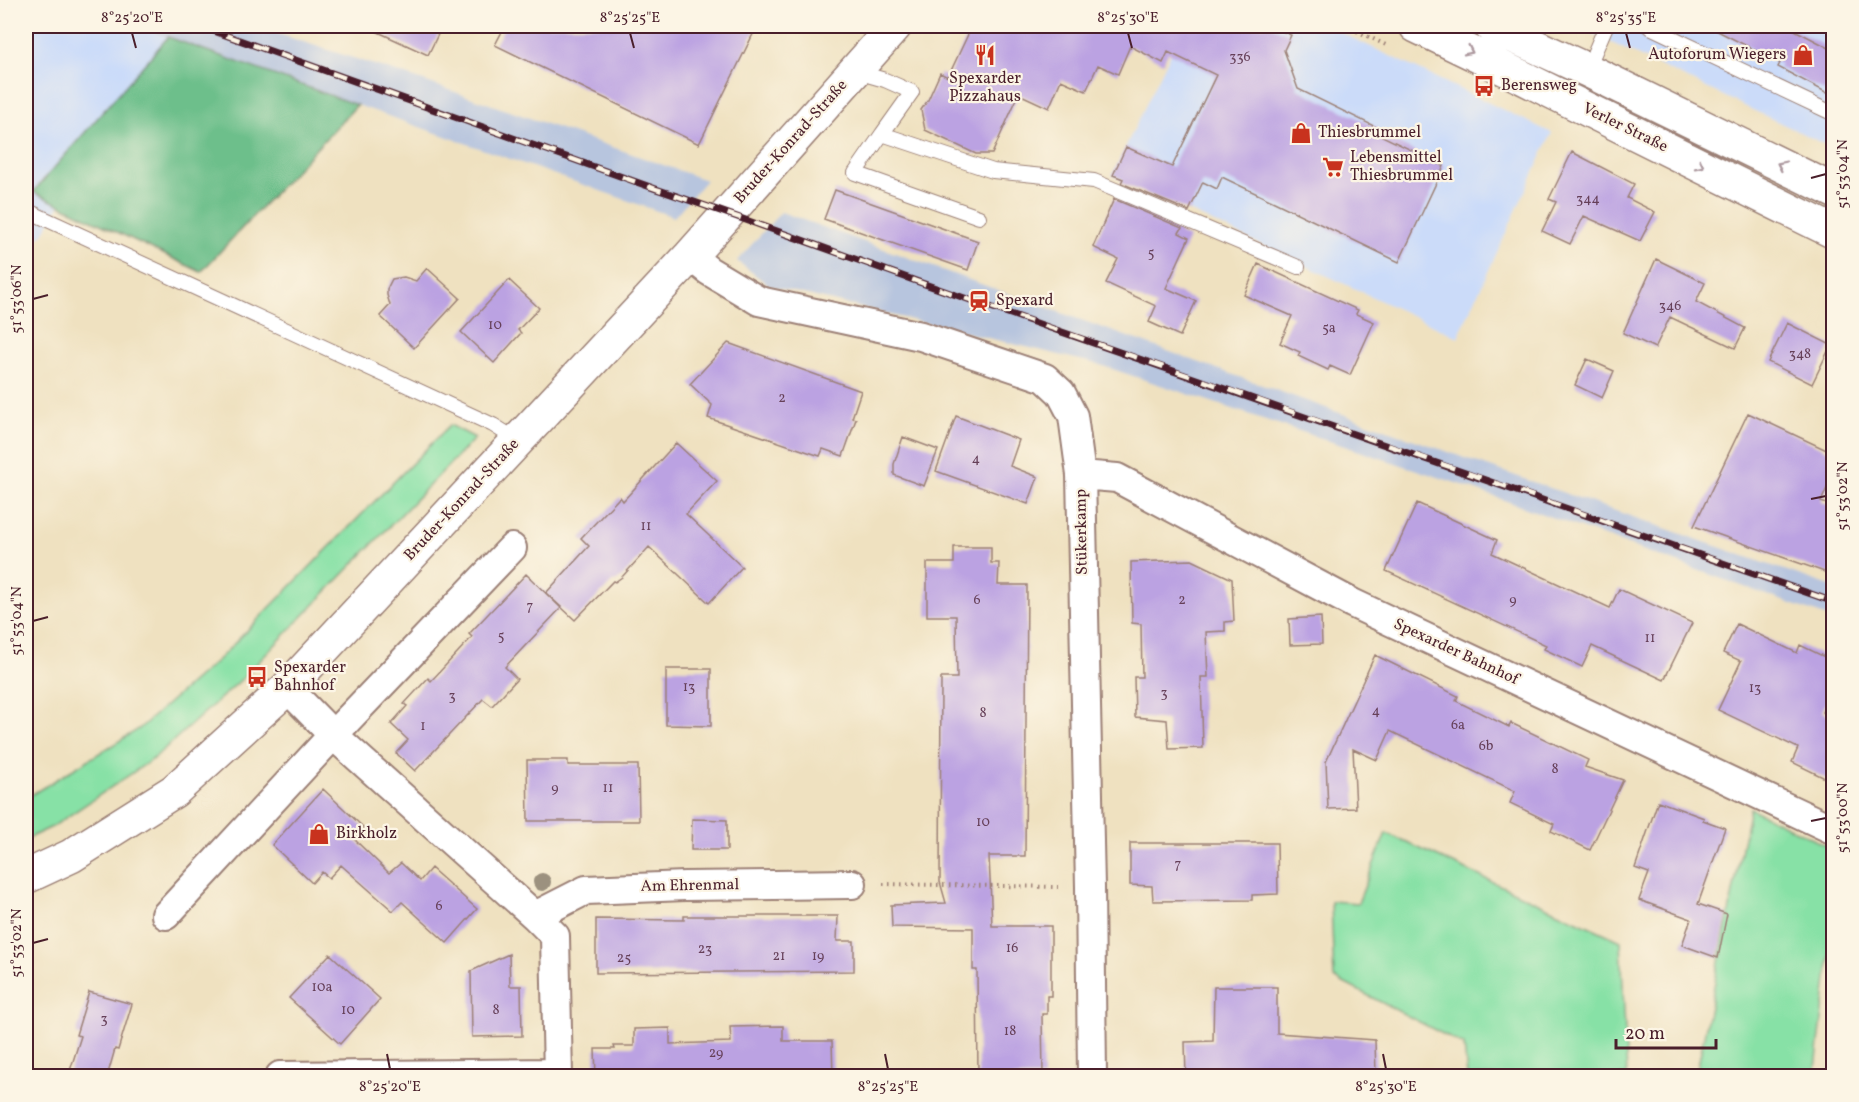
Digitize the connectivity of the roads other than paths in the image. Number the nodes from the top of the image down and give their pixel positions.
1 (876, 26) edge
2 (895, 26) edge
3 (1491, 26) edge
4 (1606, 26) edge
5 (1648, 26) edge
6 (1427, 28) edge
7 (1587, 70) junction
8 (855, 71) junction
9 (1833, 114) edge
10 (882, 134) junction
11 (1833, 191) edge
12 (26, 210) edge
13 (979, 217) dead end
14 (1833, 232) edge
15 (690, 256) junction
16 (1298, 267) dead end
17 (517, 440) junction
18 (1081, 475) junction
19 (512, 548) dead end
20 (287, 688) junction
21 (333, 735) junction
22 (1833, 830) edge
23 (26, 877) edge
24 (852, 884) road end
25 (166, 915) dead end
26 (535, 916) junction
27 (558, 1075) edge
28 (280, 1077) edge
29 (1092, 1077) edge

1 - 8 street, Bruder-Konrad-Straße
2 - 8 street, Bruder-Konrad-Straße
3 - 7 street
4 - 7 lane
5 - 9 lane
6 -> 14 street, Verler Straße
11 -> 7 street
8 - 10 lane
8 - 15 street, Bruder-Konrad-Straße
10 - 13 lane
10 - 16 lane
12 - 17 lane
15 - 17 street, Bruder-Konrad-Straße
15 - 18 street, Stükerkamp
17 - 20 street, Bruder-Konrad-Straße
18 - 22 street, Spexarder Bahnhof
18 - 29 street, Stükerkamp
19 - 21 street
20 - 21 street
20 - 23 street, Bruder-Konrad-Straße
21 - 25 street
21 - 26 street
24 - 26 street, Am Ehrenmal
26 - 27 street
27 - 28 street

